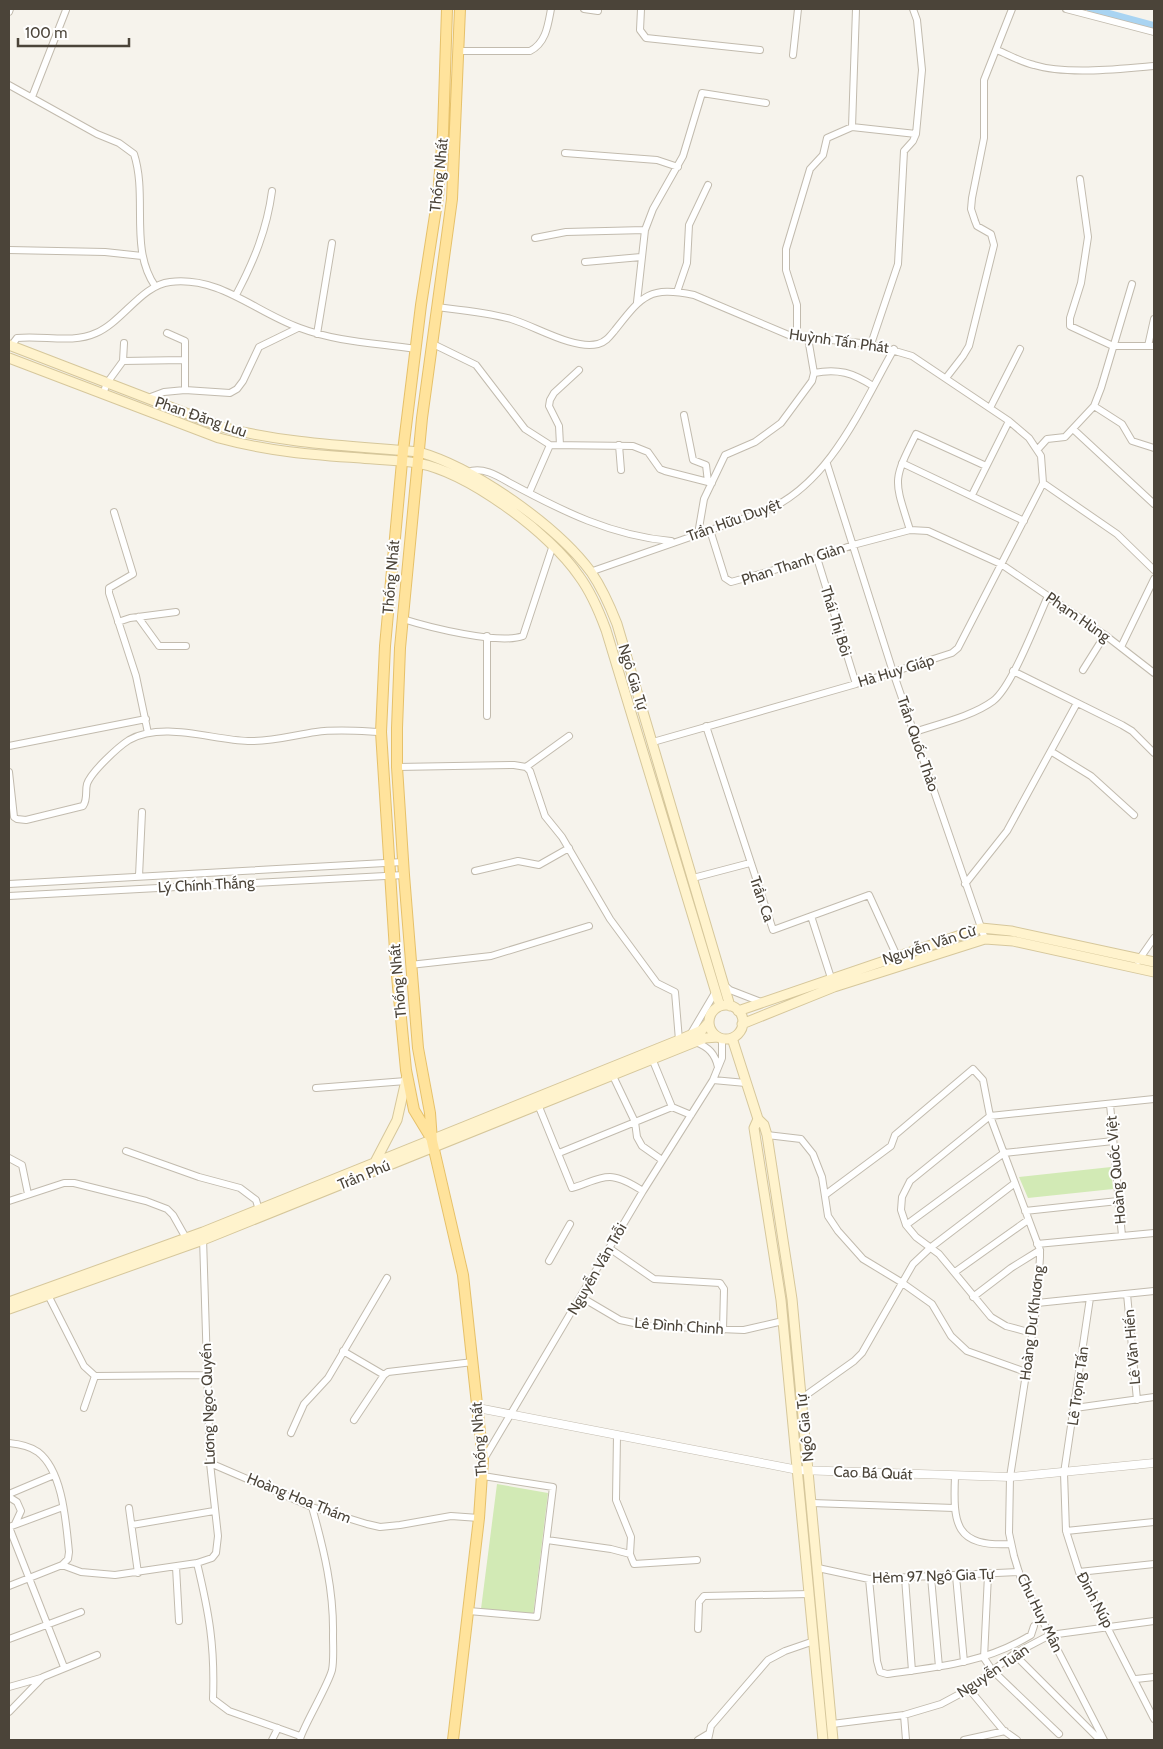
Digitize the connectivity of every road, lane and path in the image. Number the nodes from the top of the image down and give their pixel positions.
1 (447, 9) edge
2 (460, 9) edge
3 (552, 9) edge
4 (584, 9) edge
5 (642, 9) edge
6 (798, 9) edge
7 (856, 9) edge
8 (914, 9) edge
9 (1012, 9) edge
10 (1066, 9) edge
11 (66, 10) dead end
12 (598, 12) dead end
13 (1154, 32) edge
14 (760, 50) dead end
15 (998, 50) junction
16 (459, 51) junction
17 (793, 55) dead end
18 (1154, 66) edge
19 (9, 85) edge
20 (32, 97) junction
21 (766, 103) dead end
22 (852, 127) junction
23 (443, 133) junction
24 (456, 134) junction
25 (916, 134) junction
26 (565, 153) dead end
27 (678, 167) junction
28 (1080, 179) dead end
29 (708, 185) dead end
30 (272, 191) dead end
31 (645, 230) junction
32 (535, 238) dead end
33 (332, 243) dead end
34 (9, 250) edge
35 (142, 256) junction
36 (641, 257) junction
37 (585, 262) dead end
38 (1132, 284) dead end
39 (155, 286) junction
40 (677, 292) junction
41 (236, 295) junction
42 (637, 302) junction
43 (421, 305) junction
44 (436, 307) junction
45 (1154, 319) edge
46 (298, 328) junction
47 (167, 332) dead end
48 (317, 334) junction
49 (797, 337) junction
50 (808, 338) junction
51 (124, 343) dead end
52 (431, 343) junction
53 (872, 344) junction
54 (10, 345) edge
55 (1113, 346) junction
56 (1151, 346) edge
57 (415, 349) junction
58 (894, 349) junction
59 (1020, 349) dead end
60 (9, 358) edge
61 (184, 360) junction
62 (123, 361) junction
63 (579, 370) dead end
64 (814, 373) junction
65 (946, 378) junction
66 (107, 383) junction
67 (873, 386) junction
68 (185, 390) junction
69 (103, 394) junction
70 (148, 398) junction
71 (1094, 406) junction
72 (990, 408) junction
73 (684, 415) dead end
74 (1009, 421) junction
75 (1073, 429) junction
76 (550, 445) junction
77 (560, 445) junction
78 (619, 445) junction
79 (1154, 448) edge
80 (1038, 449) junction
81 (403, 451) junction
82 (419, 452) junction
83 (402, 462) junction
84 (902, 462) junction
85 (419, 463) junction
86 (827, 464) junction
87 (986, 466) junction
88 (621, 470) dead end
89 (468, 472) junction
90 (710, 482) junction
91 (1043, 483) junction
92 (529, 493) junction
93 (972, 495) junction
94 (1154, 504) edge
95 (114, 512) dead end
96 (1024, 521) junction
97 (710, 530) junction
98 (910, 530) junction
99 (698, 534) junction
100 (675, 541) junction
101 (553, 545) junction
102 (853, 545) junction
103 (817, 558) junction
104 (1001, 564) junction
105 (1154, 570) edge
106 (590, 572) junction
107 (579, 576) junction
108 (1154, 579) edge
109 (1048, 596) junction
110 (176, 612) dead end
111 (138, 617) junction
112 (403, 619) junction
113 (118, 622) junction
114 (1105, 635) junction
115 (487, 636) junction
116 (186, 646) dead end
117 (385, 646) junction
118 (1121, 647) junction
119 (400, 648) junction
120 (629, 664) junction
121 (619, 668) junction
122 (1083, 670) dead end
123 (1013, 671) junction
124 (894, 672) junction
125 (1154, 673) edge
126 (856, 684) junction
127 (1077, 704) junction
128 (487, 716) dead end
129 (146, 720) junction
130 (706, 726) junction
131 (381, 732) junction
132 (914, 732) junction
133 (148, 733) junction
134 (569, 736) dead end
135 (653, 742) junction
136 (9, 746) edge
137 (642, 746) junction
138 (1052, 752) junction
139 (1154, 753) edge
140 (382, 766) junction
141 (396, 767) junction
142 (526, 767) junction
143 (9, 772) edge
144 (671, 802) junction
145 (660, 805) junction
146 (142, 812) dead end
147 (1134, 815) dead end
148 (569, 848) junction
149 (390, 862) junction
150 (403, 862) junction
151 (750, 863) junction
152 (234, 871) junction
153 (475, 871) dead end
154 (390, 875) junction
155 (404, 875) junction
156 (139, 876) junction
157 (688, 880) junction
158 (234, 883) junction
159 (9, 884) edge
160 (965, 884) junction
161 (9, 896) edge
162 (811, 916) junction
163 (699, 918) junction
164 (589, 926) dead end
165 (982, 928) junction
166 (1154, 938) edge
167 (985, 939) junction
168 (897, 955) junction
169 (1138, 958) junction
170 (1154, 962) edge
171 (410, 965) junction
172 (901, 965) junction
173 (396, 966) junction
174 (1136, 968) junction
175 (1154, 972) edge
176 (833, 982) junction
177 (723, 984) junction
178 (716, 991) junction
179 (762, 1002) junction
180 (720, 1006) junction
181 (730, 1006) junction
182 (738, 1011) junction
183 (709, 1022) junction
184 (742, 1024) junction
185 (720, 1038) junction
186 (732, 1038) junction
187 (693, 1039) junction
188 (679, 1040) junction
189 (651, 1056) junction
190 (420, 1068) junction
191 (718, 1070) junction
192 (406, 1076) junction
193 (613, 1076) junction
194 (714, 1080) junction
195 (746, 1083) junction
196 (316, 1088) dead end
197 (1154, 1099) edge
198 (537, 1102) junction
199 (1110, 1104) junction
200 (1154, 1104) edge
201 (672, 1107) junction
202 (690, 1115) junction
203 (990, 1116) junction
204 (758, 1119) junction
205 (635, 1122) junction
206 (767, 1135) junction
207 (1113, 1141) junction
208 (433, 1144) junction
209 (126, 1151) dead end
210 (559, 1152) junction
211 (1004, 1153) junction
212 (9, 1158) edge
213 (662, 1160) junction
214 (374, 1164) junction
215 (1015, 1183) junction
216 (643, 1191) junction
217 (28, 1194) junction
218 (824, 1195) junction
219 (9, 1201) edge
220 (1118, 1201) junction
221 (259, 1210) junction
222 (1025, 1211) junction
223 (1028, 1220) junction
224 (570, 1224) dead end
225 (906, 1225) junction
226 (1154, 1233) edge
227 (203, 1236) junction
228 (1122, 1236) junction
229 (186, 1238) junction
230 (1038, 1247) junction
231 (609, 1248) junction
232 (930, 1248) junction
233 (550, 1261) dead end
234 (955, 1272) junction
235 (387, 1278) dead end
236 (901, 1282) junction
237 (1154, 1290) edge
238 (47, 1292) junction
239 (1127, 1294) junction
240 (581, 1297) junction
241 (973, 1297) junction
242 (1090, 1298) junction
243 (9, 1302) edge
244 (1037, 1303) junction
245 (9, 1309) edge
246 (794, 1319) junction
247 (783, 1321) junction
248 (723, 1330) junction
249 (1032, 1333) junction
250 (343, 1351) junction
251 (473, 1362) junction
252 (1026, 1372) junction
253 (206, 1375) junction
254 (384, 1375) junction
255 (95, 1376) junction
256 (1154, 1397) edge
257 (802, 1398) junction
258 (1137, 1400) junction
259 (792, 1405) junction
260 (84, 1408) dead end
261 (478, 1408) junction
262 (1075, 1408) junction
263 (512, 1414) junction
264 (354, 1420) dead end
265 (291, 1433) dead end
266 (617, 1435) junction
267 (9, 1443) edge
268 (483, 1460) junction
269 (210, 1463) junction
270 (1154, 1463) edge
271 (798, 1470) junction
272 (809, 1470) junction
273 (1064, 1474) junction
274 (54, 1475) junction
275 (483, 1476) junction
276 (955, 1476) junction
277 (1010, 1477) junction
278 (9, 1496) edge
279 (812, 1503) junction
280 (63, 1507) junction
281 (312, 1507) junction
282 (129, 1508) dead end
283 (954, 1508) junction
284 (214, 1511) junction
285 (479, 1518) junction
286 (1154, 1522) edge
287 (132, 1525) junction
288 (9, 1527) edge
289 (1066, 1531) junction
290 (547, 1540) junction
291 (1011, 1544) junction
292 (630, 1554) junction
293 (697, 1560) dead end
294 (197, 1563) junction
295 (1154, 1564) edge
296 (62, 1565) junction
297 (808, 1565) junction
298 (176, 1566) junction
299 (818, 1568) junction
300 (1019, 1572) junction
301 (1079, 1572) junction
302 (138, 1573) junction
303 (988, 1574) junction
304 (956, 1576) junction
305 (931, 1577) junction
306 (28, 1578) junction
307 (906, 1578) junction
308 (869, 1580) junction
309 (9, 1586) edge
310 (810, 1594) junction
311 (469, 1611) junction
312 (81, 1612) dead end
313 (179, 1621) dead end
314 (1154, 1621) edge
315 (47, 1625) junction
316 (1034, 1626) dead end
317 (1109, 1627) junction
318 (698, 1629) dead end
319 (1050, 1635) junction
320 (9, 1639) edge
321 (819, 1641) junction
322 (97, 1654) dead end
323 (1014, 1654) junction
324 (984, 1658) junction
325 (964, 1662) junction
326 (64, 1667) junction
327 (939, 1667) junction
328 (992, 1670) junction
329 (912, 1671) junction
330 (43, 1677) junction
331 (1154, 1677) edge
332 (1136, 1679) junction
333 (9, 1687) edge
334 (969, 1689) junction
335 (9, 1712) edge
336 (904, 1715) junction
337 (1154, 1719) edge
338 (832, 1724) junction
339 (822, 1726) junction
340 (278, 1728) junction
341 (1006, 1731) junction
342 (1059, 1734) dead end
343 (708, 1737) edge
344 (300, 1738) edge
345 (272, 1740) edge
346 (453, 1740) edge
347 (698, 1740) edge
348 (823, 1740) edge
349 (833, 1740) edge
350 (906, 1740) edge
351 (964, 1740) edge
352 (1017, 1740) edge
353 (1100, 1740) edge
354 (1104, 1740) edge

1 - 23 main road, Thống Nhất
2 - 16 main road, Thống Nhất
3 - 16 street
4 - 12 street
5 - 14 street
6 - 17 street
7 - 22 street
8 - 25 street
9 - 15 street
10 - 13 street
11 - 20 street
15 - 18 street
15 - 65 street
16 - 24 main road, Thống Nhất
19 - 20 street
20 - 35 street
21 - 27 street
22 - 25 street
22 - 49 street
23 - 24 main road
23 - 43 main road, Thống Nhất
24 - 44 main road, Thống Nhất
25 - 53 street
26 - 27 street
27 - 31 street
28 - 55 street
29 - 40 street
30 - 41 street
31 - 32 street
31 - 36 street
33 - 48 street
34 - 35 street
35 - 39 street
36 - 37 street
36 - 42 street
38 - 55 street
39 - 41 street
39 - 54 street
40 - 42 street, Huỳnh Tấn Phát
40 - 49 street, Huỳnh Tấn Phát
41 - 46 street
42 - 44 street
43 - 44 main road
43 - 57 main road, Thống Nhất
44 - 52 main road, Thống Nhất
45 - 56 street
46 - 48 street
46 - 68 street
47 - 61 street
48 - 57 street
49 - 50 street, Huỳnh Tấn Phát
50 - 53 street, Huỳnh Tấn Phát
50 - 64 street
51 - 62 street
52 - 76 street
52 - 82 main road, Thống Nhất
53 - 58 street, Huỳnh Tấn Phát
54 - 66 main road, Phan Đăng Lưu
55 - 56 street
55 - 71 street
57 - 81 main road, Thống Nhất
58 - 65 street, Huỳnh Tấn Phát
58 - 67 street, Trần Hữu Duyệt
59 - 72 street
60 - 69 main road, Phan Đăng Lưu
61 - 62 street
61 - 68 street
62 - 66 street
63 - 77 street
64 - 67 street
64 - 90 street
65 - 72 street, Huỳnh Tấn Phát
66 - 69 street
66 - 70 main road, Phan Đăng Lưu
67 - 86 street, Trần Hữu Duyệt
68 - 70 street
69 - 83 main road, Phan Đăng Lưu
70 - 81 main road, Phan Đăng Lưu
71 - 75 street
71 - 79 street
72 - 74 street, Huỳnh Tấn Phát
73 - 90 street
74 - 80 street, Huỳnh Tấn Phát
74 - 87 street
75 - 80 street
75 - 94 street
76 - 77 street
76 - 92 street
77 - 78 street
78 - 88 street
78 - 90 street
80 - 91 street
81 - 82 main road, Ngô Gia Tự
81 - 83 main road, Thống Nhất
82 - 85 main road, Thống Nhất
82 - 89 main road, Ngô Gia Tự
83 - 85 main road, Phan Đăng Lưu
83 - 117 main road, Thống Nhất
84 - 87 street
84 - 93 street
84 - 98 street
85 - 101 main road, Ngô Gia Tự
85 - 112 main road, Thống Nhất
86 - 97 street, Trần Hữu Duyệt
86 - 102 street, Trần Quốc Thảo
87 - 93 street
89 - 92 street
89 - 106 main road, Ngô Gia Tự
90 - 99 street
91 - 96 street, Hà Huy Giáp
91 - 105 street
92 - 100 street
93 - 96 street
95 - 113 street
96 - 104 street, Hà Huy Giáp
97 - 99 street, Trần Hữu Duyệt
97 - 103 street, Phan Thanh Giản
98 - 102 street, Phan Thanh Giản
98 - 104 street, Phạm Hùng
99 - 100 street, Trần Hữu Duyệt
100 - 106 street, Trần Hữu Duyệt
101 - 107 main road, Ngô Gia Tự
101 - 115 street
102 - 103 street, Phan Thanh Giản
102 - 124 street, Trần Quốc Thảo
103 - 126 street, Thái Thị Bôi
104 - 109 street, Phạm Hùng
104 - 124 street, Hà Huy Giáp
106 - 107 main road
106 - 120 main road, Ngô Gia Tự
107 - 121 main road, Ngô Gia Tự
108 - 118 street
109 - 114 street, Phạm Hùng
109 - 123 street
110 - 111 street
111 - 113 street
111 - 116 street
112 - 115 street
112 - 119 main road, Thống Nhất
113 - 129 street
114 - 118 street, Phạm Hùng
114 - 122 street
115 - 128 street
117 - 119 main road
117 - 131 main road, Thống Nhất
118 - 125 street, Phạm Hùng
119 - 141 main road, Thống Nhất
120 - 121 main road
120 - 135 main road, Ngô Gia Tự
121 - 137 main road, Ngô Gia Tự
123 - 127 street
123 - 132 street
124 - 126 street, Hà Huy Giáp
124 - 132 street, Trần Quốc Thảo
126 - 130 street, Hà Huy Giáp
127 - 138 street
127 - 139 street
129 - 133 street
129 - 136 street
130 - 135 street, Hà Huy Giáp
130 - 151 street, Trần Ca
131 - 133 street
131 - 140 main road, Thống Nhất
132 - 160 street, Trần Quốc Thảo
133 - 143 street
134 - 142 street
135 - 137 main road
135 - 144 main road, Ngô Gia Tự
137 - 145 main road, Ngô Gia Tự
138 - 147 street
138 - 160 street
140 - 141 main road
140 - 149 main road, Thống Nhất
141 - 142 street
141 - 150 main road, Thống Nhất
142 - 148 street
144 - 145 main road
144 - 157 main road, Ngô Gia Tự
145 - 157 main road, Ngô Gia Tự
146 - 156 street
148 - 153 street
148 - 188 street
149 - 150 street, Lý Chính Thắng
149 - 152 street, Lý Chính Thắng
149 - 154 main road, Thống Nhất
150 - 155 main road, Thống Nhất
151 - 157 street
151 - 162 street, Trần Ca
152 - 156 street, Lý Chính Thắng
152 - 158 street
154 - 155 street, Lý Chính Thắng
154 - 158 street, Lý Chính Thắng
154 - 173 main road, Thống Nhất
155 - 171 main road, Thống Nhất
156 - 159 street, Lý Chính Thắng
157 - 163 main road, Ngô Gia Tự
158 - 161 street, Lý Chính Thắng
160 - 165 street, Trần Quốc Thảo
162 - 168 street, Trần Ca
162 - 176 street
163 - 177 main road, Ngô Gia Tự
163 - 178 main road, Ngô Gia Tự
164 - 171 street
165 - 167 street, Trần Quốc Thảo
165 - 168 main road, Nguyễn Văn Cừ
165 - 169 main road, Nguyễn Văn Cừ
166 - 169 street
167 - 172 main road, Nguyễn Văn Cừ
167 - 174 main road, Nguyễn Văn Cừ
168 - 172 street, Trần Ca
168 - 176 main road, Nguyễn Văn Cừ
169 - 170 main road, Nguyễn Văn Cừ
169 - 174 street
171 - 173 main road
171 - 190 main road, Thống Nhất
172 - 176 main road, Nguyễn Văn Cừ
173 - 192 main road, Thống Nhất
174 - 175 main road, Nguyễn Văn Cừ
176 - 179 main road, Nguyễn Văn Cừ
176 - 184 main road, Nguyễn Văn Cừ
177 - 179 street
177 - 181 main road, Ngô Gia Tự
178 - 180 main road, Ngô Gia Tự
178 - 187 street
179 - 182 main road, Nguyễn Văn Cừ
180 - 181 main road
180 - 183 main road
181 - 182 main road
182 - 184 main road
183 - 185 main road
183 - 187 main road, Trần Phú
184 - 186 main road
185 - 186 main road
185 - 187 main road, Trần Phú
185 - 191 street, Nguyễn Văn Trỗi
186 - 195 main road, Ngô Gia Tự
187 - 188 main road, Trần Phú
187 - 189 main road, Trần Phú
187 - 191 street
188 - 189 main road, Trần Phú
189 - 193 main road, Trần Phú
189 - 198 main road, Trần Phú
189 - 201 street
190 - 192 main road
190 - 208 main road, Thống Nhất
191 - 194 street, Nguyễn Văn Trỗi
192 - 196 street
192 - 208 main road, Thống Nhất
192 - 214 main road
193 - 198 main road, Trần Phú
193 - 205 street
194 - 195 street
194 - 202 street, Nguyễn Văn Trỗi
195 - 204 main road, Ngô Gia Tự
197 - 199 street
197 - 200 street
198 - 208 main road, Trần Phú
198 - 210 street
199 - 203 street
199 - 207 street, Hoàng Quốc Việt
201 - 202 street
201 - 205 street
202 - 213 street, Nguyễn Văn Trỗi
203 - 211 street, Hoàng Dư Khương
203 - 218 street, Hoàng Dư Khương
203 - 225 street
204 - 206 main road, Ngô Gia Tự
204 - 247 main road, Ngô Gia Tự
205 - 210 street
205 - 213 street
206 - 218 street
206 - 246 main road, Ngô Gia Tự
207 - 211 street
207 - 220 street, Hoàng Quốc Việt
208 - 214 main road, Trần Phú
208 - 227 main road, Trần Phú
208 - 251 main road, Thống Nhất
209 - 221 street
210 - 216 street
211 - 215 street, Hoàng Dư Khương
211 - 225 street
212 - 217 street
213 - 216 street, Nguyễn Văn Trỗi
214 - 221 main road, Trần Phú
215 - 222 street, Hoàng Dư Khương
215 - 232 street
216 - 231 street, Nguyễn Văn Trỗi
217 - 219 street
217 - 229 street
218 - 236 street
220 - 222 street
220 - 228 street, Hoàng Quốc Việt
221 - 227 main road, Trần Phú
222 - 223 street, Hoàng Dư Khương
223 - 230 street, Hoàng Dư Khương
223 - 234 street
224 - 233 street
225 - 232 street
226 - 228 street
227 - 229 main road, Trần Phú
227 - 238 main road, Trần Phú
227 - 253 street, Lương Ngọc Quyến
228 - 230 street
229 - 238 main road, Trần Phú
230 - 241 street
230 - 244 street, Hoàng Dư Khương
231 - 240 street, Nguyễn Văn Trỗi
231 - 248 street
232 - 234 street
232 - 236 street
234 - 241 street
235 - 250 street
236 - 252 street
236 - 257 street
237 - 239 street
238 - 243 main road, Trần Phú
238 - 245 main road, Trần Phú
238 - 255 street
239 - 242 street
239 - 258 street, Lê Văn Hiến
240 - 248 street, Lê Đình Chinh
240 - 263 street, Nguyễn Văn Trỗi
241 - 249 street
242 - 244 street
242 - 262 street, Lê Trọng Tấn
244 - 249 street, Hoàng Dư Khương
246 - 247 main road
246 - 257 main road, Ngô Gia Tự
247 - 248 street, Lê Đình Chinh
247 - 259 main road, Ngô Gia Tự
249 - 252 street, Hoàng Dư Khương
250 - 254 street
250 - 265 street
251 - 254 street
251 - 261 main road, Thống Nhất
252 - 277 street, Hoàng Dư Khương
253 - 255 street
253 - 269 street, Lương Ngọc Quyến
254 - 264 street
255 - 260 street
256 - 258 street
257 - 259 main road
257 - 272 main road, Ngô Gia Tự
258 - 262 street
259 - 271 main road, Ngô Gia Tự
261 - 263 street, Cao Bá Quát
261 - 268 main road, Thống Nhất
262 - 273 street, Lê Trọng Tấn
263 - 266 street, Cao Bá Quát
263 - 268 street, Nguyễn Văn Trỗi
266 - 271 street, Cao Bá Quát
266 - 292 street
267 - 274 street
268 - 275 main road, Thống Nhất
269 - 281 street, Hoàng Hoa Thám
269 - 284 street, Lương Ngọc Quyến
270 - 273 street, Cao Bá Quát
271 - 272 street, Cao Bá Quát
271 - 297 main road, Ngô Gia Tự
272 - 276 street, Cao Bá Quát
272 - 279 main road, Ngô Gia Tự
273 - 277 street, Cao Bá Quát
273 - 289 street, Đinh Núp
274 - 278 street
274 - 280 street
275 - 285 main road, Thống Nhất
275 - 290 street
276 - 277 street, Cao Bá Quát
276 - 283 street
277 - 291 street, Chu Huy Mân
278 - 288 street
279 - 283 street
279 - 299 main road, Ngô Gia Tự
280 - 288 street
280 - 296 street
281 - 285 street, Hoàng Hoa Thám
281 - 344 street
282 - 287 street
283 - 291 street
284 - 287 street
284 - 294 street, Lương Ngọc Quyến
285 - 311 main road, Thống Nhất
286 - 289 street
287 - 302 street
288 - 306 street
289 - 301 street, Đinh Núp
290 - 292 street
290 - 311 street
291 - 300 street, Chu Huy Mân
292 - 293 street
294 - 298 street
294 - 340 street
295 - 301 street
296 - 302 street
296 - 306 street
297 - 299 main road
297 - 310 main road, Ngô Gia Tự
298 - 302 street
298 - 313 street
299 - 308 street, Hẻm 97 Ngô Gia Tự
299 - 321 main road, Ngô Gia Tự
300 - 303 street, Hẻm 97 Ngô Gia Tự
300 - 319 street, Chu Huy Mân
301 - 317 street, Đinh Núp
303 - 304 street, Hẻm 97 Ngô Gia Tự
303 - 324 street
304 - 305 street, Hẻm 97 Ngô Gia Tự
304 - 325 street
305 - 307 street, Hẻm 97 Ngô Gia Tự
305 - 327 street
306 - 309 street
306 - 315 street
307 - 308 street, Hẻm 97 Ngô Gia Tự
307 - 329 street
308 - 329 street
310 - 318 street
310 - 321 main road, Ngô Gia Tự
311 - 346 main road, Thống Nhất
312 - 315 street
314 - 317 street, Nguyễn Tuân
315 - 320 street
315 - 326 street
316 - 324 street
317 - 319 street, Nguyễn Tuân
317 - 332 street, Đinh Núp
319 - 323 street, Nguyễn Tuân
319 - 354 street, Chu Huy Mân
321 - 338 main road, Ngô Gia Tự
321 - 339 main road, Ngô Gia Tự
321 - 343 street
322 - 326 street
323 - 328 street, Nguyễn Tuân
323 - 353 street
324 - 325 street
324 - 328 street
325 - 327 street
326 - 330 street
327 - 329 street
328 - 334 street, Nguyễn Tuân
328 - 342 street
330 - 333 street
330 - 335 street
331 - 332 street
332 - 337 street, Đinh Núp
334 - 336 street, Nguyễn Tuân
334 - 341 street
336 - 338 street, Nguyễn Tuân
336 - 350 street
338 - 339 main road
338 - 349 main road, Ngô Gia Tự
339 - 348 main road, Ngô Gia Tự
340 - 344 street
340 - 345 street
341 - 351 street
341 - 352 street
343 - 347 street

